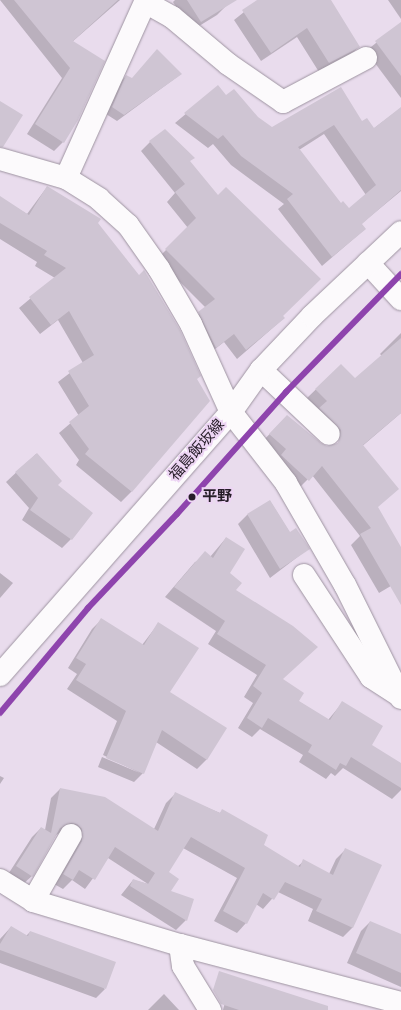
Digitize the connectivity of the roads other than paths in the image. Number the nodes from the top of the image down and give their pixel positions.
1 (145, 1) edge
2 (366, 58) dead end
3 (0, 160) edge
4 (66, 178) junction
5 (401, 232) edge
6 (368, 263) junction
7 (401, 299) edge
8 (261, 370) junction
9 (231, 412) junction
10 (328, 434) dead end
11 (304, 575) dead end
12 (0, 675) edge
13 (401, 697) edge
14 (71, 835) dead end
15 (0, 880) edge
16 (33, 901) junction
17 (180, 945) junction
18 (401, 1003) edge
19 (210, 1010) edge

1 - 2 street
1 - 4 street
3 - 4 street
4 - 9 street
5 - 6 street, 福島飯坂線
6 - 7 street
6 - 8 street, 福島飯坂線
8 - 9 street, 福島飯坂線
8 - 10 street
9 - 12 street, 福島飯坂線
9 - 13 street
11 - 13 street
14 - 16 street
15 - 16 street
16 - 17 street
17 - 18 street
17 - 19 street

